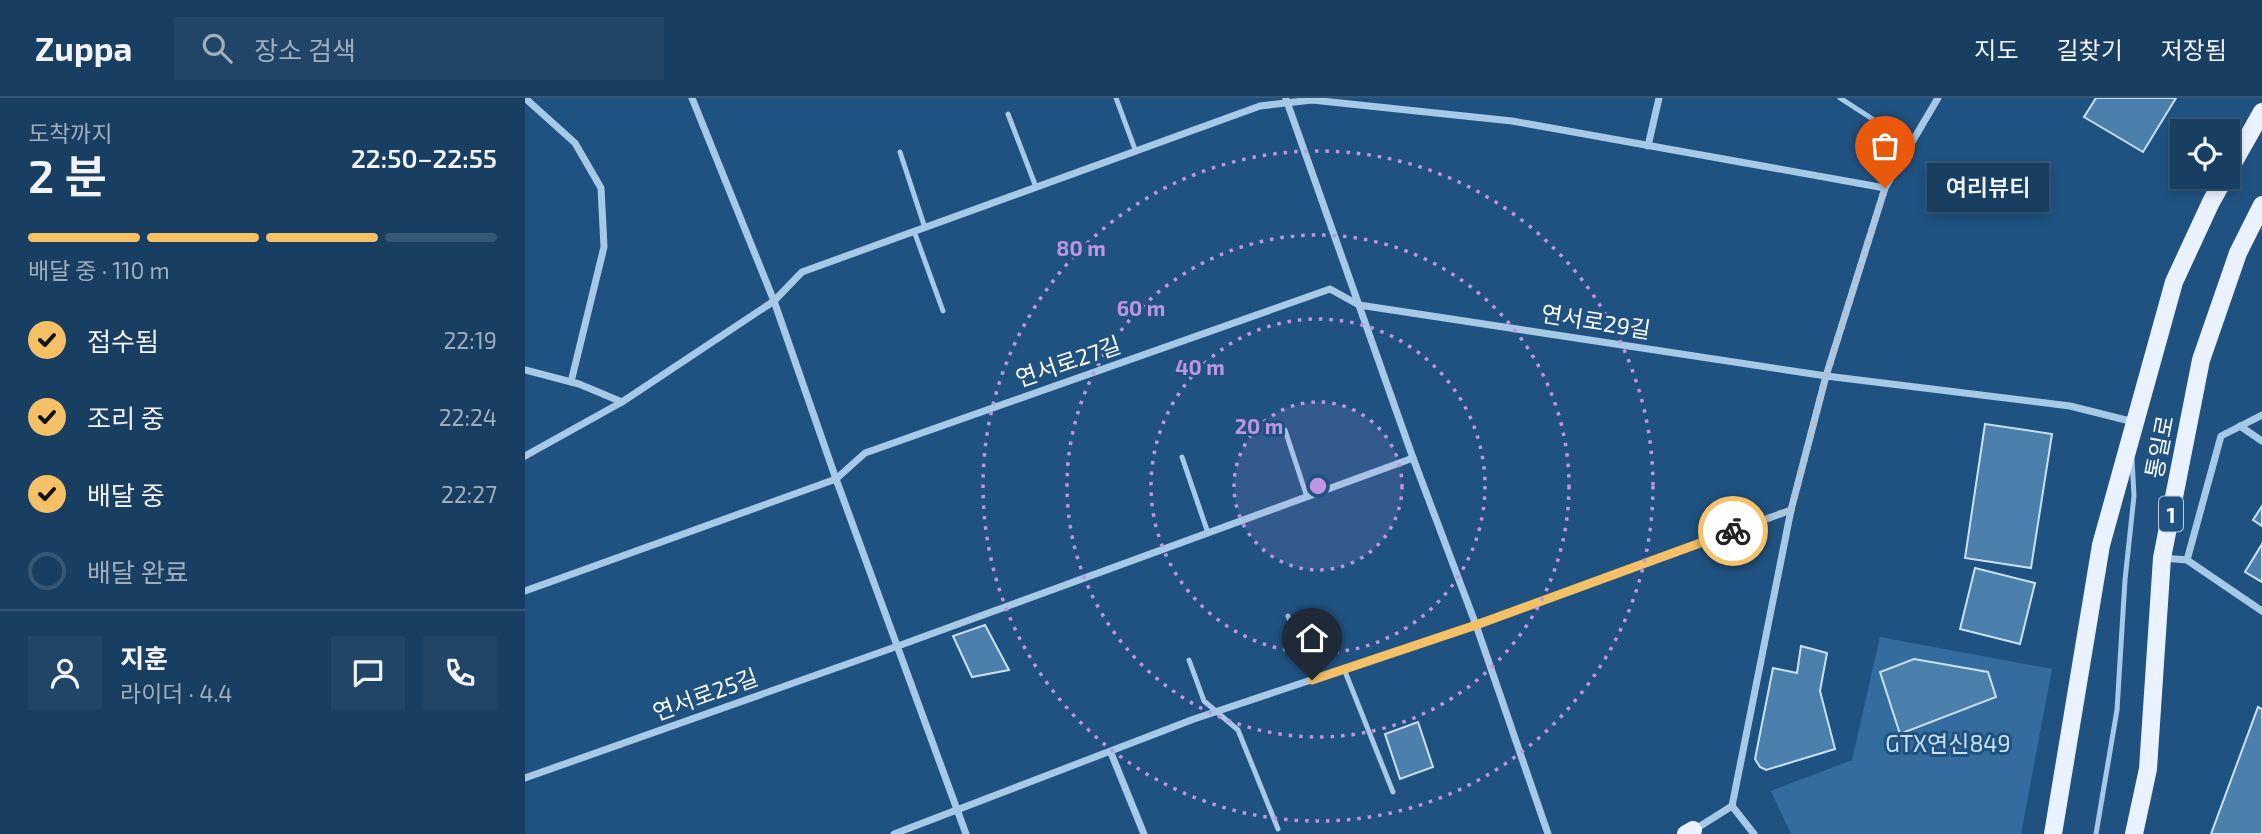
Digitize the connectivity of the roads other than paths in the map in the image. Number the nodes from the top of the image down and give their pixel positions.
1 (525, 98) edge
2 (693, 98) edge
3 (1116, 98) edge
4 (1659, 98) edge
5 (1840, 98) edge
6 (1938, 98) edge
7 (1286, 100) edge
8 (2262, 112) edge
9 (1008, 114) dead end
10 (1911, 144) junction
11 (1648, 146) junction
12 (2240, 151) edge
13 (899, 152) dead end
14 (1136, 152) junction
15 (1036, 187) junction
16 (1885, 188) junction
17 (2218, 189) edge
18 (2262, 205) edge
19 (925, 228) junction
20 (914, 232) junction
21 (774, 301) junction
22 (1360, 304) junction
23 (943, 311) dead end
24 (525, 370) edge
25 (1826, 376) junction
26 (571, 382) junction
27 (622, 402) junction
28 (2262, 415) edge
29 (2240, 426) junction
30 (2132, 428) junction
31 (1285, 430) dead end
32 (2262, 441) edge
33 (525, 456) edge
34 (1182, 457) dead end
35 (1413, 458) junction
36 (836, 479) junction
37 (1307, 497) junction
38 (1791, 510) junction
39 (1208, 533) junction
40 (2162, 558) junction
41 (2187, 560) junction
42 (525, 591) edge
43 (2262, 611) edge
44 (1288, 616) dead end
45 (1476, 625) junction
46 (898, 646) junction
47 (1189, 660) dead end
48 (1345, 669) junction
49 (1312, 680) junction
50 (1216, 712) junction
51 (1111, 753) junction
52 (525, 778) edge
53 (1393, 792) dead end
54 (1732, 806) junction
55 (957, 810) junction
56 (1278, 829) dead end
57 (1690, 832) edge
58 (894, 834) edge
59 (966, 834) edge
60 (1143, 834) edge
61 (1548, 834) edge
62 (1754, 834) edge
63 (2053, 834) edge
64 (2096, 834) edge
65 (2134, 834) edge

1 - 26 street
2 - 21 street
3 - 14 lane
4 - 11 street
5 - 10 lane
6 - 10 street
7 - 11 street
7 - 14 street
7 - 22 street
8 - 12 main road
9 - 15 lane
10 - 16 street
11 - 16 street
13 - 19 lane
14 - 15 street
15 - 19 street
16 - 25 street
17 - 30 main road, 통일로
18 - 40 main road, 통일로 / 1
19 - 20 street
20 - 21 street
20 - 23 lane
21 - 27 street
21 - 36 street
22 - 25 street, 연서로29길
22 - 35 street
22 - 36 street, 연서로27길
24 - 26 street
25 - 30 street, 통일로
25 - 38 street
26 - 27 street
27 - 33 street
28 - 29 street
29 - 32 street
29 - 41 street
30 - 63 main road, 통일로
30 - 64 lane
31 - 37 lane
34 - 39 lane
35 - 37 street
35 - 45 street
36 - 42 street, 연서로27길
36 - 46 street
37 - 39 street
38 - 45 street
38 - 54 street
39 - 46 street
40 - 41 street
40 - 65 main road, 통일로 / 1
41 - 43 street
44 - 49 lane
45 - 48 street
45 - 61 street
46 - 52 street, 연서로25길
46 - 55 street
47 - 50 lane
48 - 49 street
48 - 53 lane
49 - 50 street
50 - 51 street
50 - 56 lane
51 - 55 street
51 - 60 street
54 - 57 street
54 - 62 street
55 - 58 street
55 - 59 street

